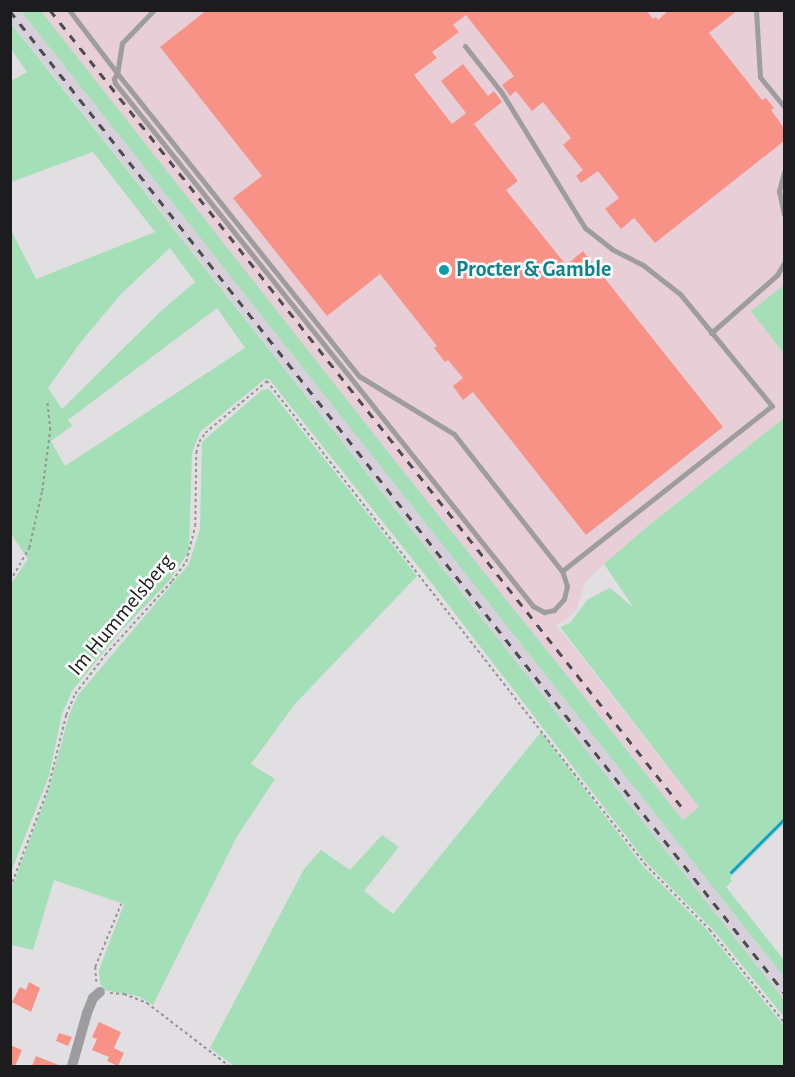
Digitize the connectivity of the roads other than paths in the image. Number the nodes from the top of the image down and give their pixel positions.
1 (69, 10) edge
2 (154, 10) edge
3 (756, 10) edge
4 (465, 46) dead end
5 (117, 73) junction
6 (784, 107) edge
7 (784, 172) edge
8 (784, 214) edge
9 (784, 262) edge
10 (711, 333) junction
11 (562, 572) junction
12 (100, 992) road end
13 (72, 1066) edge

1 - 5 lane
2 - 5 lane
3 - 6 lane
4 - 10 lane
5 - 11 lane
5 - 11 lane
7 - 8 lane
9 - 10 lane
10 - 11 lane
12 - 13 street

